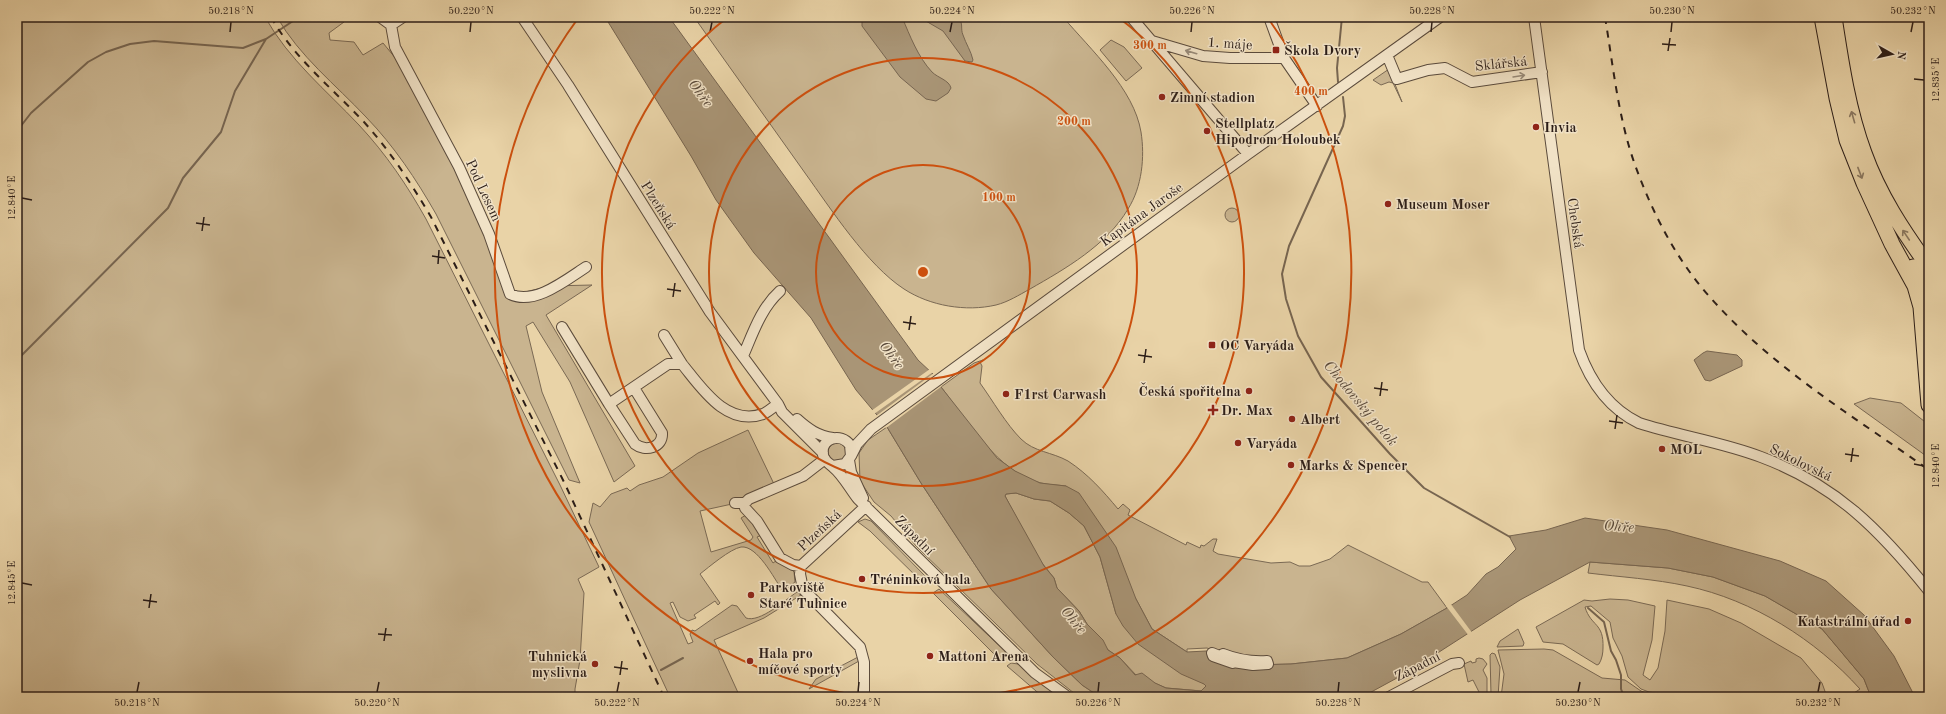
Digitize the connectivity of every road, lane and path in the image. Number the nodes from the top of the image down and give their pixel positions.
1 (380, 17) edge
2 (403, 17) edge
3 (522, 17) edge
4 (1131, 17) edge
5 (1269, 17) edge
6 (1440, 17) edge
7 (1444, 17) edge
8 (1534, 17) edge
9 (1822, 17) edge
10 (1834, 17) edge
11 (1430, 24) junction
12 (391, 25) junction
13 (1152, 41) junction
14 (1387, 55) junction
15 (1284, 58) junction
16 (1542, 72) junction
17 (1316, 106) junction
18 (1248, 154) junction
19 (1884, 227) junction
20 (1929, 266) edge
21 (586, 267) dead end
22 (1929, 288) edge
23 (780, 291) dead end
24 (562, 326) dead end
25 (664, 335) dead end
26 (743, 356) junction
27 (682, 364) junction
28 (634, 388) junction
29 (610, 404) junction
30 (778, 404) junction
31 (1929, 405) edge
32 (1625, 416) joint
33 (871, 429) junction
34 (837, 438) junction
35 (824, 456) junction
36 (850, 458) junction
37 (833, 466) junction
38 (866, 506) junction
39 (801, 566) junction
40 (1929, 591) edge
41 (1459, 663) dead end
42 (865, 697) edge
43 (1068, 697) edge
44 (1389, 697) edge

1 - 12 street
2 - 12 street
3 - 26 street, Plzeňská
4 - 13 street
5 - 15 street
6 - 11 street, Kapitána Jaroše
7 - 11 street, Kapitána Jaroše
8 - 16 street, Chebská
9 -> 19 highway
20 -> 10 highway
11 - 14 street, Kapitána Jaroše
12 - 21 street, Pod Lesem
15 -> 13 street, 1. máje
13 - 18 street
14 -> 16 street, Sklářská
14 - 17 street, Kapitána Jaroše
15 - 17 street
16 - 32 street, Chebská
17 - 18 street, Kapitána Jaroše
18 - 33 street, Kapitána Jaroše
19 - 22 highway
19 - 31 highway
23 - 26 street
24 - 29 street
25 - 27 street
26 - 30 street, Plzeňská
27 - 28 street
27 - 30 street
28 - 29 street
28 - 29 street
30 - 34 street, Plzeňská
30 - 35 street, Plzeňská
32 - 40 street, Sokolovská
33 - 34 street, Kapitána Jaroše
33 - 36 street, Kapitána Jaroše
34 - 35 street
34 - 36 street
35 - 37 street
35 - 39 street, Plzeňská
36 - 37 street
36 - 38 street, Západní
37 - 38 street, Západní
38 - 39 street, Plzeňská
38 - 43 street, Západní
39 - 42 street
41 - 44 street, Západní

